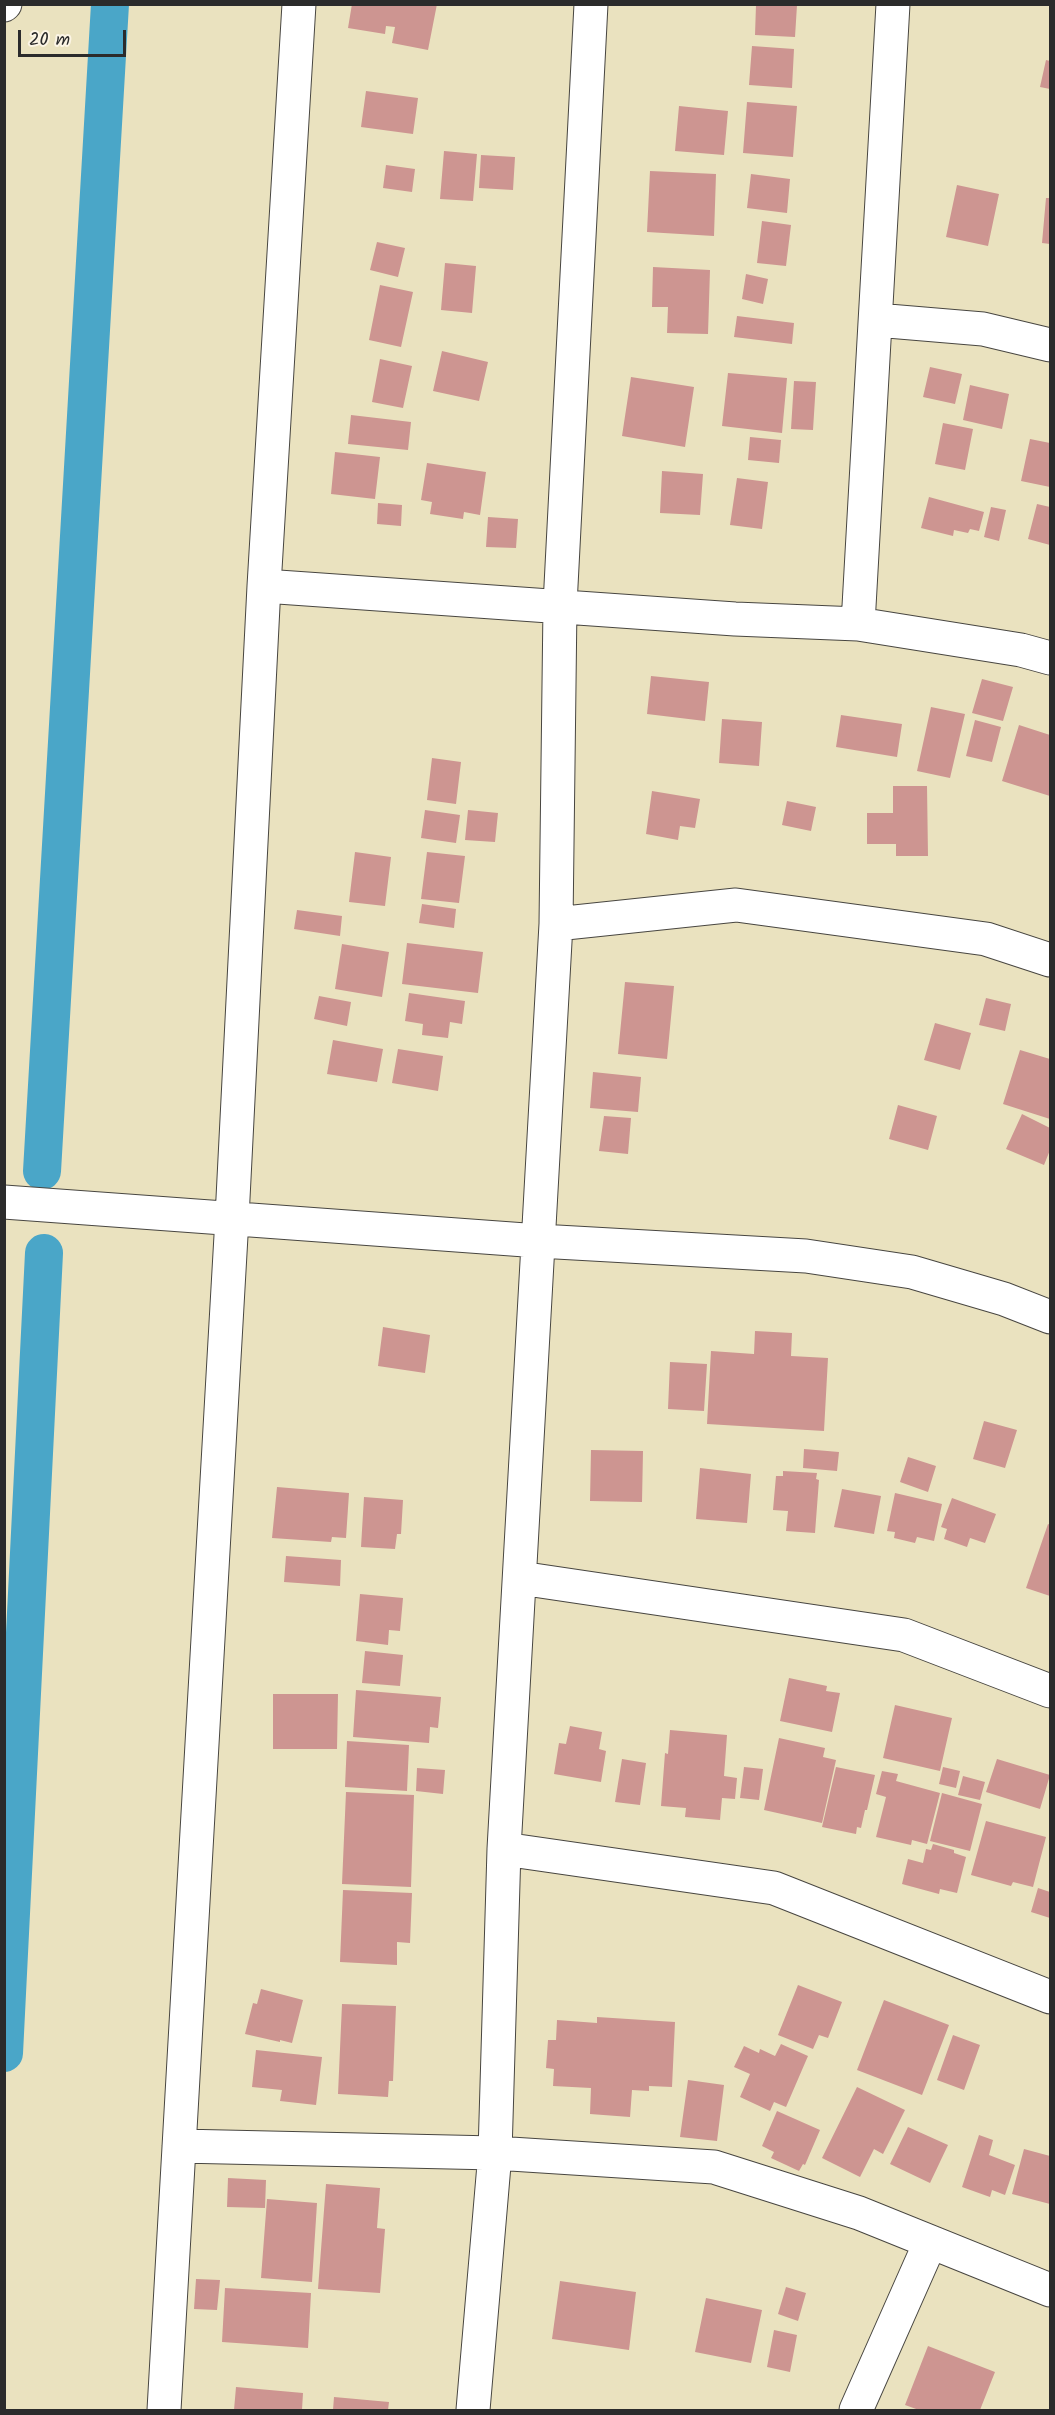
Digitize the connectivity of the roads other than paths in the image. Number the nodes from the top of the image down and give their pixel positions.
1 (299, 4) edge
2 (591, 4) edge
3 (893, 4) edge
4 (876, 320) junction
5 (1050, 345) edge
6 (264, 586) junction
7 (560, 605) junction
8 (858, 624) junction
9 (1050, 658) edge
10 (556, 924) junction
11 (1050, 960) edge
12 (4, 1202) edge
13 (232, 1218) junction
14 (539, 1241) junction
15 (1050, 1317) edge
16 (520, 1578) junction
17 (1050, 1691) edge
18 (504, 1849) junction
19 (1050, 1997) edge
20 (179, 2146) junction
21 (495, 2153) junction
22 (930, 2243) junction
23 (1050, 2290) edge
24 (164, 2410) edge
25 (473, 2410) edge
26 (856, 2410) edge

1 - 6 street
2 - 7 street
3 - 4 street
4 - 5 street
4 - 8 street
6 - 7 street
6 - 13 street
7 - 8 street
7 - 10 street
8 - 9 street
10 - 11 street
10 - 14 street
12 - 13 street
13 - 14 street
13 - 20 street
14 - 15 street
14 - 16 street
16 - 17 street
16 - 18 street
18 - 19 street
18 - 21 street
20 - 21 street
20 - 24 street
21 - 22 street
21 - 25 street
22 - 23 street
22 - 26 street

